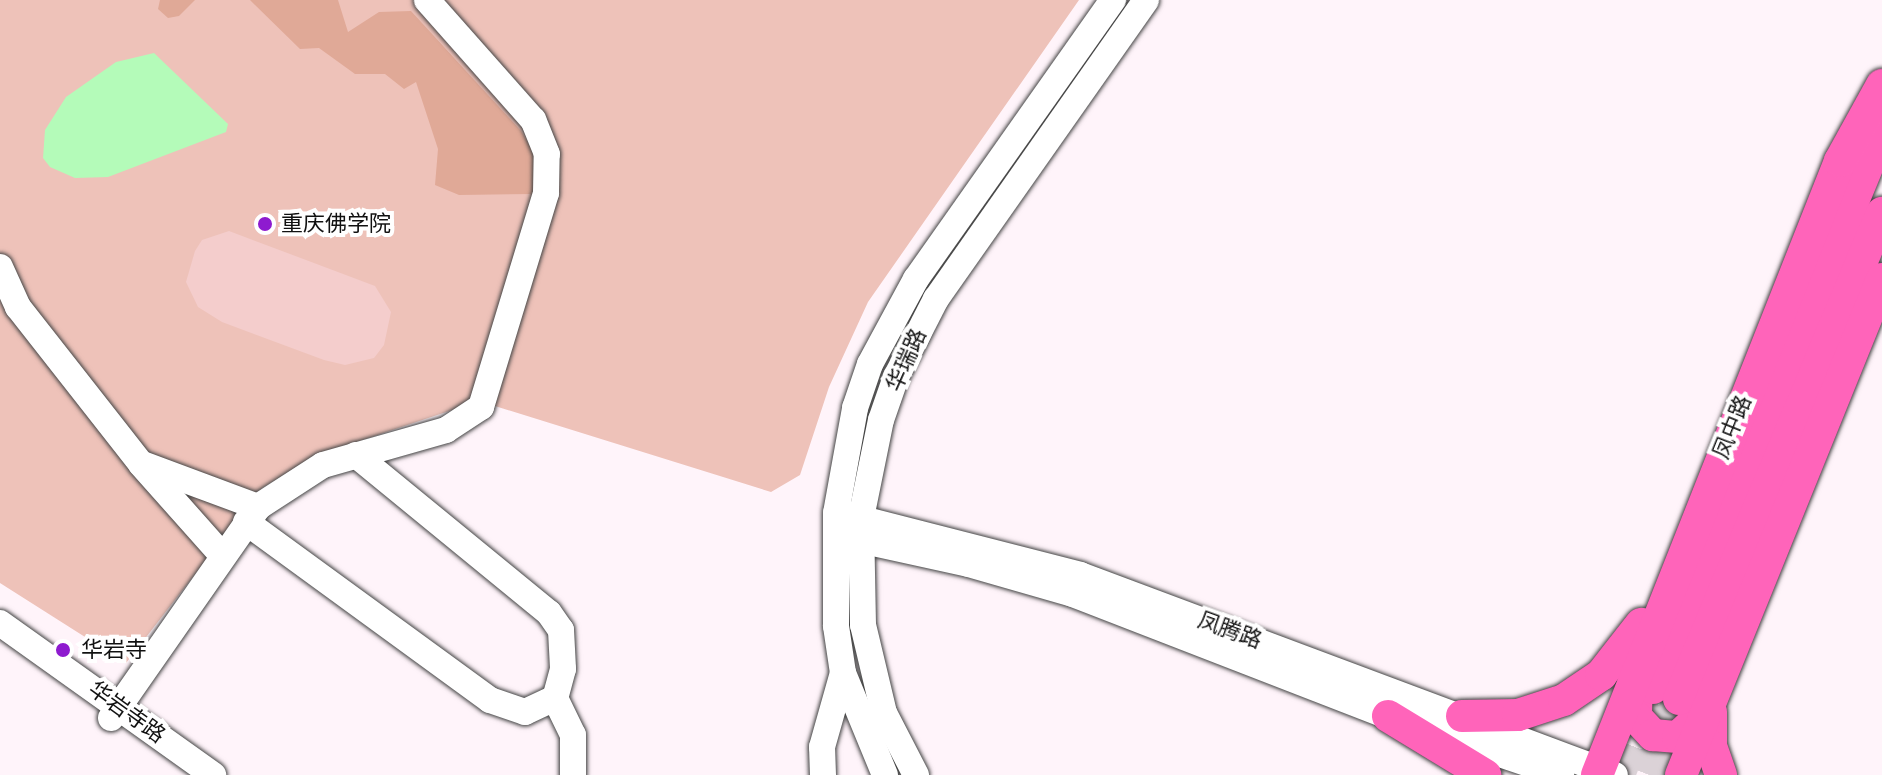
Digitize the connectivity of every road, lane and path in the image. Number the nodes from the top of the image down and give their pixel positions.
1 (427, 0) edge
2 (1113, 0) edge
3 (1146, 0) edge
4 (1880, 85) edge
5 (1882, 131) edge
6 (1882, 213) edge
7 (0, 267) edge
8 (1882, 279) edge
9 (356, 455) junction
10 (141, 464) junction
11 (252, 514) junction
12 (848, 527) junction
13 (221, 554) junction
14 (1675, 570) junction
15 (1659, 611) junction
16 (0, 623) edge
17 (0, 641) edge
18 (843, 673) junction
19 (555, 698) junction
20 (1712, 703) junction
21 (115, 712) junction
22 (1388, 716) junction
23 (1462, 716) junction
24 (1680, 771) edge
25 (1604, 773) edge
26 (187, 775) edge
27 (213, 775) edge
28 (573, 775) edge
29 (823, 775) edge
30 (885, 775) edge
31 (916, 775) edge
32 (1485, 775) edge
33 (1561, 775) edge
34 (1721, 775) edge

1 - 9 street
2 - 12 street, 华瑞路
3 - 12 street, 华瑞路
4 - 14 main road, 凤中路
5 - 6 main road
7 - 10 street
8 - 20 main road
9 - 11 street
9 - 19 street
10 - 11 street
10 - 13 street
11 - 13 street
11 - 19 street
12 - 18 street, 华瑞路
12 - 22 street, 凤腾路
12 - 23 street, 凤腾路
12 - 31 street, 华瑞路
13 - 21 street
14 - 15 main road, 凤中路
14 - 23 main road
15 - 20 main road
15 - 25 main road, 凤中路
16 - 21 street, 华岩寺路
17 - 21 street, 华岩寺路
18 - 29 street
18 - 30 street, 华瑞路
19 - 28 street
20 - 24 main road
20 - 34 main road
21 - 26 street, 华岩寺路
21 - 27 street, 华岩寺路
22 - 32 main road
22 - 33 street, 凤腾路
23 - 25 street, 凤腾路

